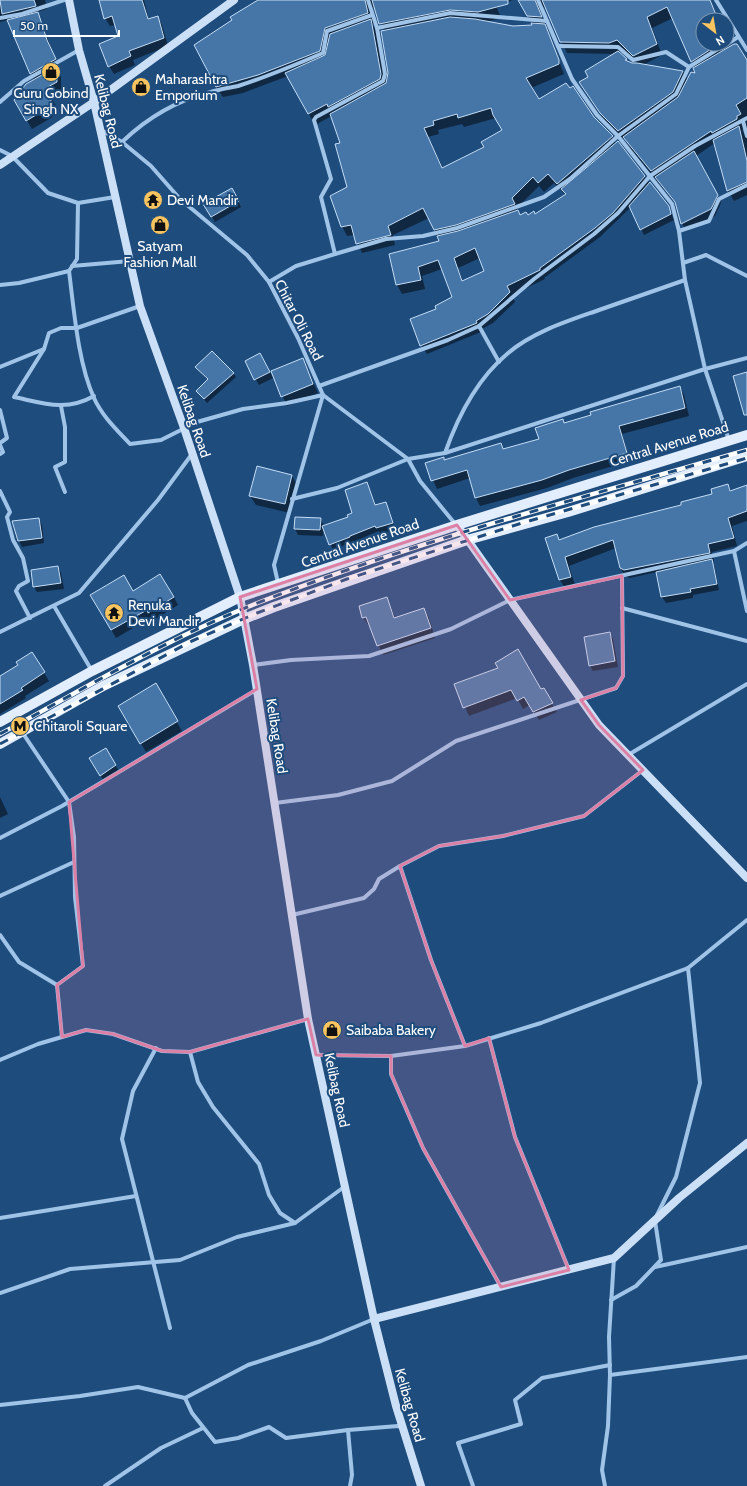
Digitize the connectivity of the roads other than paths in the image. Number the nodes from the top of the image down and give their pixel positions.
1 (64, 0) edge
2 (69, 0) edge
3 (234, 0) edge
4 (368, 0) edge
5 (538, 0) edge
6 (716, 0) edge
7 (372, 15) junction
8 (0, 18) edge
9 (547, 21) junction
10 (377, 28) junction
11 (738, 37) junction
12 (735, 39) edge
13 (558, 46) junction
14 (79, 50) junction
15 (747, 50) edge
16 (714, 52) edge
17 (689, 67) junction
18 (0, 102) edge
19 (94, 102) junction
20 (745, 120) edge
21 (100, 129) junction
22 (618, 136) junction
23 (747, 136) edge
24 (122, 142) junction
25 (0, 150) edge
26 (12, 156) junction
27 (0, 165) edge
28 (650, 176) junction
29 (747, 186) edge
30 (115, 197) junction
31 (78, 203) junction
32 (679, 231) junction
33 (335, 254) junction
34 (130, 261) junction
35 (683, 264) junction
36 (72, 266) junction
37 (69, 272) junction
38 (747, 276) edge
39 (685, 280) junction
40 (268, 282) junction
41 (0, 286) edge
42 (140, 306) junction
43 (479, 326) junction
44 (77, 328) junction
45 (44, 349) junction
46 (747, 358) edge
47 (499, 362) junction
48 (0, 367) edge
49 (705, 369) junction
50 (319, 386) junction
51 (323, 395) junction
52 (94, 396) junction
53 (61, 406) junction
54 (0, 410) edge
55 (184, 428) junction
56 (747, 435) edge
57 (729, 440) junction
58 (0, 444) edge
59 (192, 453) junction
60 (445, 453) junction
61 (0, 454) edge
62 (747, 456) edge
63 (408, 459) junction
64 (0, 491) edge
65 (65, 492) dead end
66 (292, 499) junction
67 (457, 525) junction
68 (468, 540) junction
69 (747, 543) edge
70 (734, 551) junction
71 (622, 576) junction
72 (278, 586) junction
73 (240, 597) junction
74 (510, 600) junction
75 (746, 603) edge
76 (54, 606) junction
77 (622, 608) junction
78 (747, 611) edge
79 (30, 618) junction
80 (244, 619) junction
81 (0, 632) edge
82 (747, 641) edge
83 (253, 665) junction
84 (92, 671) junction
85 (747, 684) edge
86 (257, 689) junction
87 (581, 700) junction
88 (0, 722) edge
89 (22, 732) junction
90 (0, 744) edge
91 (628, 755) junction
92 (643, 770) junction
93 (69, 802) junction
94 (274, 803) junction
95 (0, 838) edge
96 (74, 862) junction
97 (400, 866) junction
98 (747, 878) edge
99 (0, 896) edge
100 (292, 916) junction
101 (747, 920) edge
102 (0, 935) edge
103 (688, 968) junction
104 (57, 985) junction
105 (308, 1019) junction
106 (62, 1037) junction
107 (489, 1038) junction
108 (465, 1046) junction
109 (156, 1048) junction
110 (190, 1052) junction
111 (316, 1055) junction
112 (391, 1056) junction
113 (0, 1060) edge
114 (747, 1143) edge
115 (345, 1186) junction
116 (136, 1196) junction
117 (0, 1218) edge
118 (654, 1220) junction
119 (295, 1223) junction
120 (747, 1247) edge
121 (614, 1258) junction
122 (153, 1262) junction
123 (655, 1267) junction
124 (569, 1270) junction
125 (501, 1287) junction
126 (0, 1293) edge
127 (611, 1300) junction
128 (374, 1320) junction
129 (170, 1328) dead end
130 (747, 1357) edge
131 (610, 1365) junction
132 (610, 1375) junction
133 (185, 1398) junction
134 (0, 1405) edge
135 (204, 1428) junction
136 (404, 1429) junction
137 (348, 1430) junction
138 (105, 1486) edge
139 (350, 1486) edge
140 (421, 1486) edge
141 (473, 1486) edge
142 (605, 1486) edge

1 - 8 street
2 - 14 street, Kelibag Road
3 - 19 street
4 - 7 street
5 - 9 street
6 - 11 street
7 - 10 street
7 - 24 street
9 - 10 street
9 - 13 street
10 - 33 street
11 - 12 street
11 - 15 street
13 - 17 street
13 - 22 street
14 - 18 street
14 - 19 street, Kelibag Road
16 - 17 street
17 - 22 street
19 - 21 street, Kelibag Road
19 - 26 street
20 - 23 street
20 - 28 street
21 - 24 street, Chitar Oli Road
21 - 30 street, Kelibag Road
22 - 28 street
22 - 33 street
24 - 40 street, Chitar Oli Road
25 - 26 street
26 - 27 street
26 - 31 street
28 - 32 street
28 - 43 street
29 - 32 street
30 - 31 street
30 - 34 street, Kelibag Road
31 - 36 street
32 - 35 street
33 - 40 street
34 - 36 street
34 - 42 street, Kelibag Road
35 - 38 street
35 - 39 street
36 - 37 street
37 - 41 street
37 - 44 street
39 - 47 street
39 - 49 street
40 - 50 street, Chitar Oli Road
42 - 44 street
42 - 55 street, Kelibag Road
43 - 47 street
43 - 50 street
44 - 45 street
44 - 52 street
45 - 48 street
45 - 53 street
46 - 49 street
47 - 60 street
49 - 57 street
49 - 60 street
50 - 51 street, Chitar Oli Road
51 - 55 street
51 - 63 street
51 - 66 street
52 - 53 street
52 - 55 street
53 - 65 street
54 - 58 street
55 - 59 street, Kelibag Road
56 - 57 main road, Central Avenue Road
57 - 67 main road, Central Avenue Road
58 - 61 street
59 - 73 street, Kelibag Road
59 - 76 street
60 - 63 street
62 - 68 main road
63 - 66 street
63 - 67 street
64 - 79 street
66 - 72 street
67 - 68 street
67 - 72 main road, Central Avenue Road
68 - 74 street
68 - 80 main road
69 - 70 street
70 - 71 street
70 - 75 street
71 - 74 street
71 - 77 street
72 - 73 main road, Central Avenue Road
73 - 80 street, Kelibag Road
73 - 84 main road, Central Avenue Road
74 - 83 street
74 - 87 street
75 - 78 street
76 - 79 street
76 - 84 street
77 - 82 street
77 - 87 street
79 - 81 street
80 - 83 street, Kelibag Road
80 - 89 main road
83 - 86 street, Kelibag Road
84 - 88 main road, Central Avenue Road
85 - 91 street
86 - 93 street
86 - 94 street, Kelibag Road
87 - 91 street
87 - 94 street
89 - 90 main road
89 - 93 street
91 - 92 street
92 - 97 street
92 - 98 street
93 - 95 street
93 - 96 street
94 - 100 street, Kelibag Road
96 - 99 street
96 - 104 street
97 - 100 street
97 - 108 street
100 - 105 street, Kelibag Road
101 - 103 street
102 - 104 street
103 - 107 street
103 - 118 street
104 - 106 street
105 - 110 street
105 - 111 street, Kelibag Road
106 - 109 street
106 - 113 street
107 - 108 street
107 - 124 street
108 - 112 street
109 - 110 street
109 - 116 street
110 - 119 street
111 - 112 street
111 - 115 street, Kelibag Road
112 - 125 street
114 - 118 street
115 - 119 street
115 - 128 street, Kelibag Road
116 - 117 street
116 - 122 street
118 - 121 street
118 - 123 street
119 - 122 street
120 - 123 street
121 - 124 street
121 - 127 street
122 - 126 street
122 - 129 street
123 - 127 street
124 - 125 street
125 - 128 street
127 - 131 street
128 - 133 street
128 - 136 street, Kelibag Road
130 - 132 street
131 - 132 street
131 - 141 street
132 - 142 street
133 - 134 street
133 - 135 street
135 - 137 street
135 - 138 street
136 - 137 street
136 - 140 street, Kelibag Road
137 - 139 street

